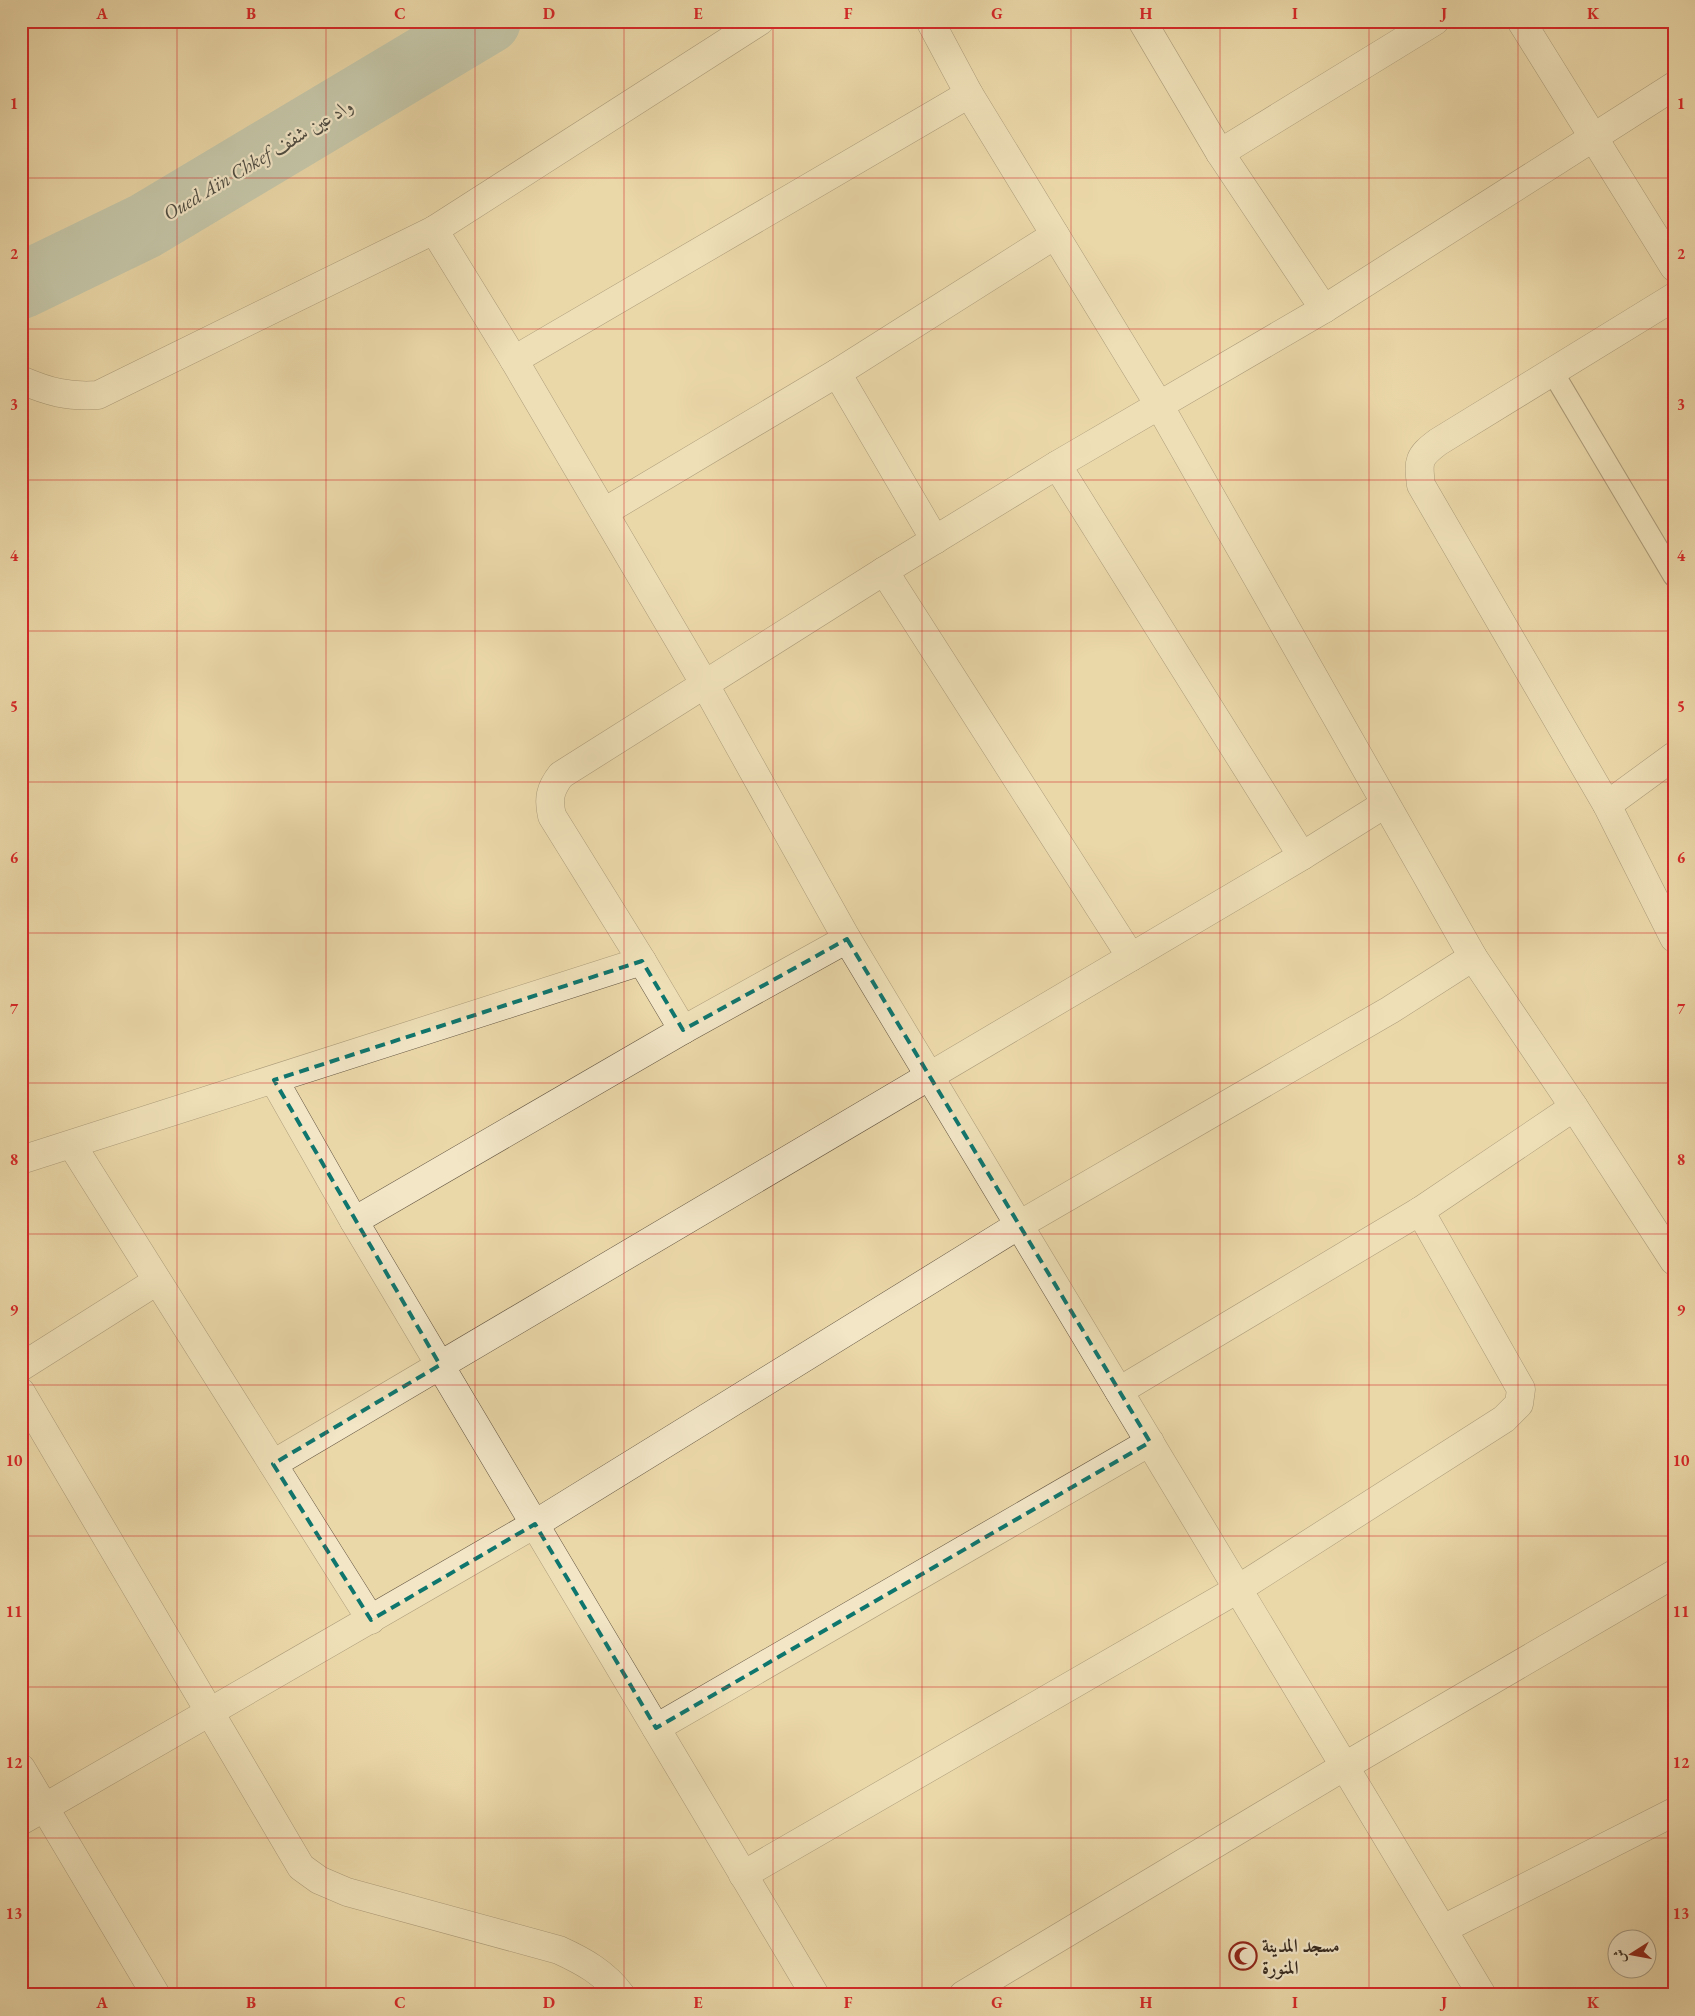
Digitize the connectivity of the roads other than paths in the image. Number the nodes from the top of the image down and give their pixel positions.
1 (760, 21) edge
2 (930, 21) edge
3 (1142, 21) edge
4 (1436, 21) edge
5 (1522, 21) edge
6 (1674, 86) edge
7 (969, 94) junction
8 (1592, 136) junction
9 (1220, 153) junction
10 (434, 230) junction
11 (1055, 235) junction
12 (1674, 267) edge
13 (1674, 297) edge
14 (1324, 309) junction
15 (514, 360) junction
16 (1552, 371) junction
17 (837, 373) junction
18 (21, 380) edge
19 (1159, 405) junction
20 (1057, 465) junction
21 (604, 512) junction
22 (936, 540) junction
23 (884, 571) junction
24 (1674, 576) edge
25 (704, 683) junction
26 (1674, 756) edge
27 (1385, 804) junction
28 (1607, 805) junction
29 (1302, 856) junction
30 (1674, 938) edge
31 (847, 939) junction
32 (1131, 957) junction
33 (1473, 957) junction
34 (642, 961) junction
35 (683, 1030) junction
36 (930, 1076) junction
37 (274, 1080) junction
38 (1574, 1107) junction
39 (72, 1145) junction
40 (21, 1160) edge
41 (1420, 1212) junction
42 (354, 1221) junction
43 (1019, 1225) junction
44 (1674, 1261) edge
45 (157, 1281) junction
46 (440, 1365) junction
47 (21, 1367) edge
48 (1119, 1391) junction
49 (21, 1392) edge
50 (1150, 1442) junction
51 (273, 1464) junction
52 (535, 1524) junction
53 (1674, 1574) edge
54 (1238, 1589) junction
55 (372, 1620) junction
56 (208, 1712) junction
57 (656, 1728) junction
58 (1345, 1766) junction
59 (21, 1768) edge
60 (45, 1807) junction
61 (1674, 1812) edge
62 (21, 1821) edge
63 (743, 1875) junction
64 (1443, 1929) junction
65 (156, 1995) edge
66 (621, 1995) edge
67 (815, 1995) edge
68 (963, 1995) edge
69 (1482, 1995) edge

1 - 10 street
2 - 7 street
3 - 9 street
4 - 9 street
5 - 8 street
6 - 8 street
7 - 11 street
7 - 15 street
8 - 12 street
8 - 14 street
9 - 14 street
10 - 15 street
10 - 18 street
11 - 17 street
11 - 19 street
13 - 16 street
14 - 19 street
15 - 21 street
16 - 24 lane
16 - 28 street
17 - 21 street
17 - 22 street
19 - 20 street
19 - 27 street
20 - 22 street
20 - 29 street
21 - 25 street
22 - 23 street
23 - 25 street
23 - 32 street
25 - 31 street
25 - 34 street
26 - 28 street
27 - 29 street
27 - 33 street
28 - 30 street
29 - 32 street
31 - 35 street
31 - 36 street
32 - 36 street
33 - 38 street
33 - 43 street
34 - 35 street
34 - 37 street
35 - 42 street
36 - 43 street
36 - 46 street
37 - 39 street
37 - 42 street
38 - 41 street
38 - 44 street
39 - 40 street
39 - 45 street
41 - 48 street
41 - 54 street
42 - 46 street
43 - 48 street
43 - 52 street
45 - 47 street
45 - 51 street
46 - 51 street
46 - 52 street
48 - 50 street
49 - 56 street
50 - 54 street
50 - 57 street
51 - 55 street
52 - 55 street
52 - 57 street
53 - 58 street
54 - 58 street
54 - 63 street
55 - 56 street
56 - 60 street
56 - 66 street
57 - 63 street
58 - 64 street
58 - 68 street
59 - 60 street
60 - 62 street
60 - 65 street
61 - 64 street
63 - 67 street
64 - 69 street

